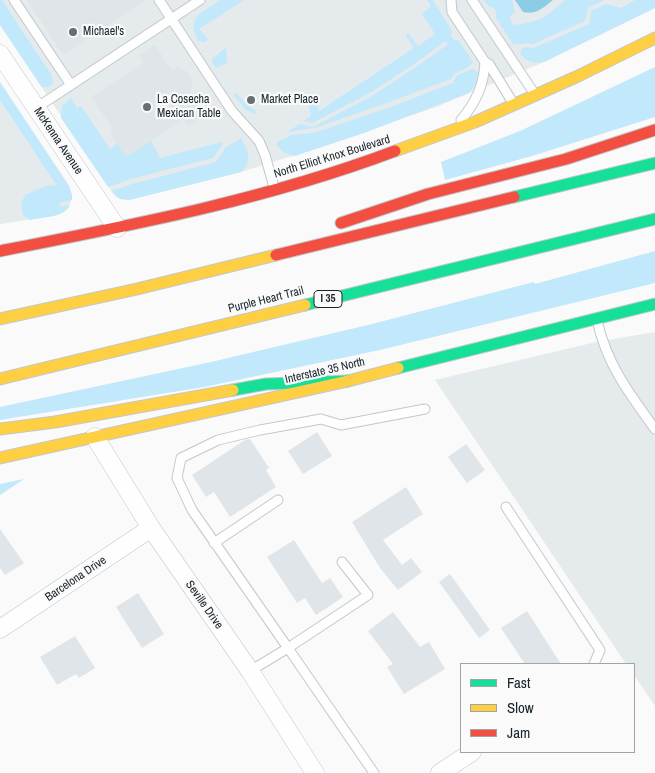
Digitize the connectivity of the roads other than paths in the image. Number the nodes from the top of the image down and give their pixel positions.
1 (14, 0) edge
2 (159, 0) edge
3 (200, 0) edge
4 (451, 0) edge
5 (472, 0) edge
6 (171, 19) junction
7 (652, 38) edge
8 (0, 54) edge
9 (485, 62) junction
10 (71, 85) junction
11 (535, 95) junction
12 (514, 104) junction
13 (36, 108) junction
14 (655, 130) edge
15 (452, 131) junction
16 (655, 163) edge
17 (275, 190) junction
18 (655, 219) edge
19 (334, 225) dead end
20 (117, 228) junction
21 (278, 243) dead end
22 (0, 251) edge
23 (137, 289) junction
24 (655, 304) edge
25 (596, 318) junction
26 (0, 319) edge
27 (0, 379) edge
28 (348, 381) junction
29 (425, 410) dead end
30 (0, 429) edge
31 (655, 429) edge
32 (95, 437) junction
33 (0, 458) edge
34 (278, 500) dead end
35 (506, 507) dead end
36 (151, 528) junction
37 (214, 542) junction
38 (342, 562) dead end
39 (0, 629) edge
40 (288, 648) junction
41 (594, 663) edge
42 (250, 671) junction
43 (470, 753) edge
44 (315, 773) edge
45 (374, 773) edge
46 (440, 773) edge

1 - 10 lane
2 - 6 lane
3 - 6 lane
4 - 9 lane
5 - 11 lane
6 - 10 lane
6 - 17 lane
7 - 11 main road, North Elliot Knox Boulevard
8 - 13 street, McKenna Avenue
9 - 12 lane
9 - 15 lane
10 - 13 lane
11 - 12 main road, North Elliot Knox Boulevard
12 - 15 main road, North Elliot Knox Boulevard
13 - 20 street, McKenna Avenue
14 - 19 main road
15 - 17 main road, North Elliot Knox Boulevard
16 - 23 main road
17 - 20 main road, North Elliot Knox Boulevard
18 - 27 main road, Purple Heart Trail / I 35
20 - 22 main road, North Elliot Knox Boulevard
21 - 23 main road
23 - 26 main road
24 - 25 main road, Interstate 35 North
25 - 28 main road, Interstate 35 North
25 - 31 lane
28 - 30 main road
28 - 32 main road, Interstate 35 North
29 - 37 lane
32 - 33 main road, Interstate 35 North
32 - 36 street, Seville Drive
34 - 37 lane
35 - 41 lane
36 - 39 street, Barcelona Drive
36 - 42 street, Seville Drive
37 - 40 lane
38 - 40 lane
40 - 42 lane
40 - 45 lane
42 - 44 street, Seville Drive
43 - 46 street

